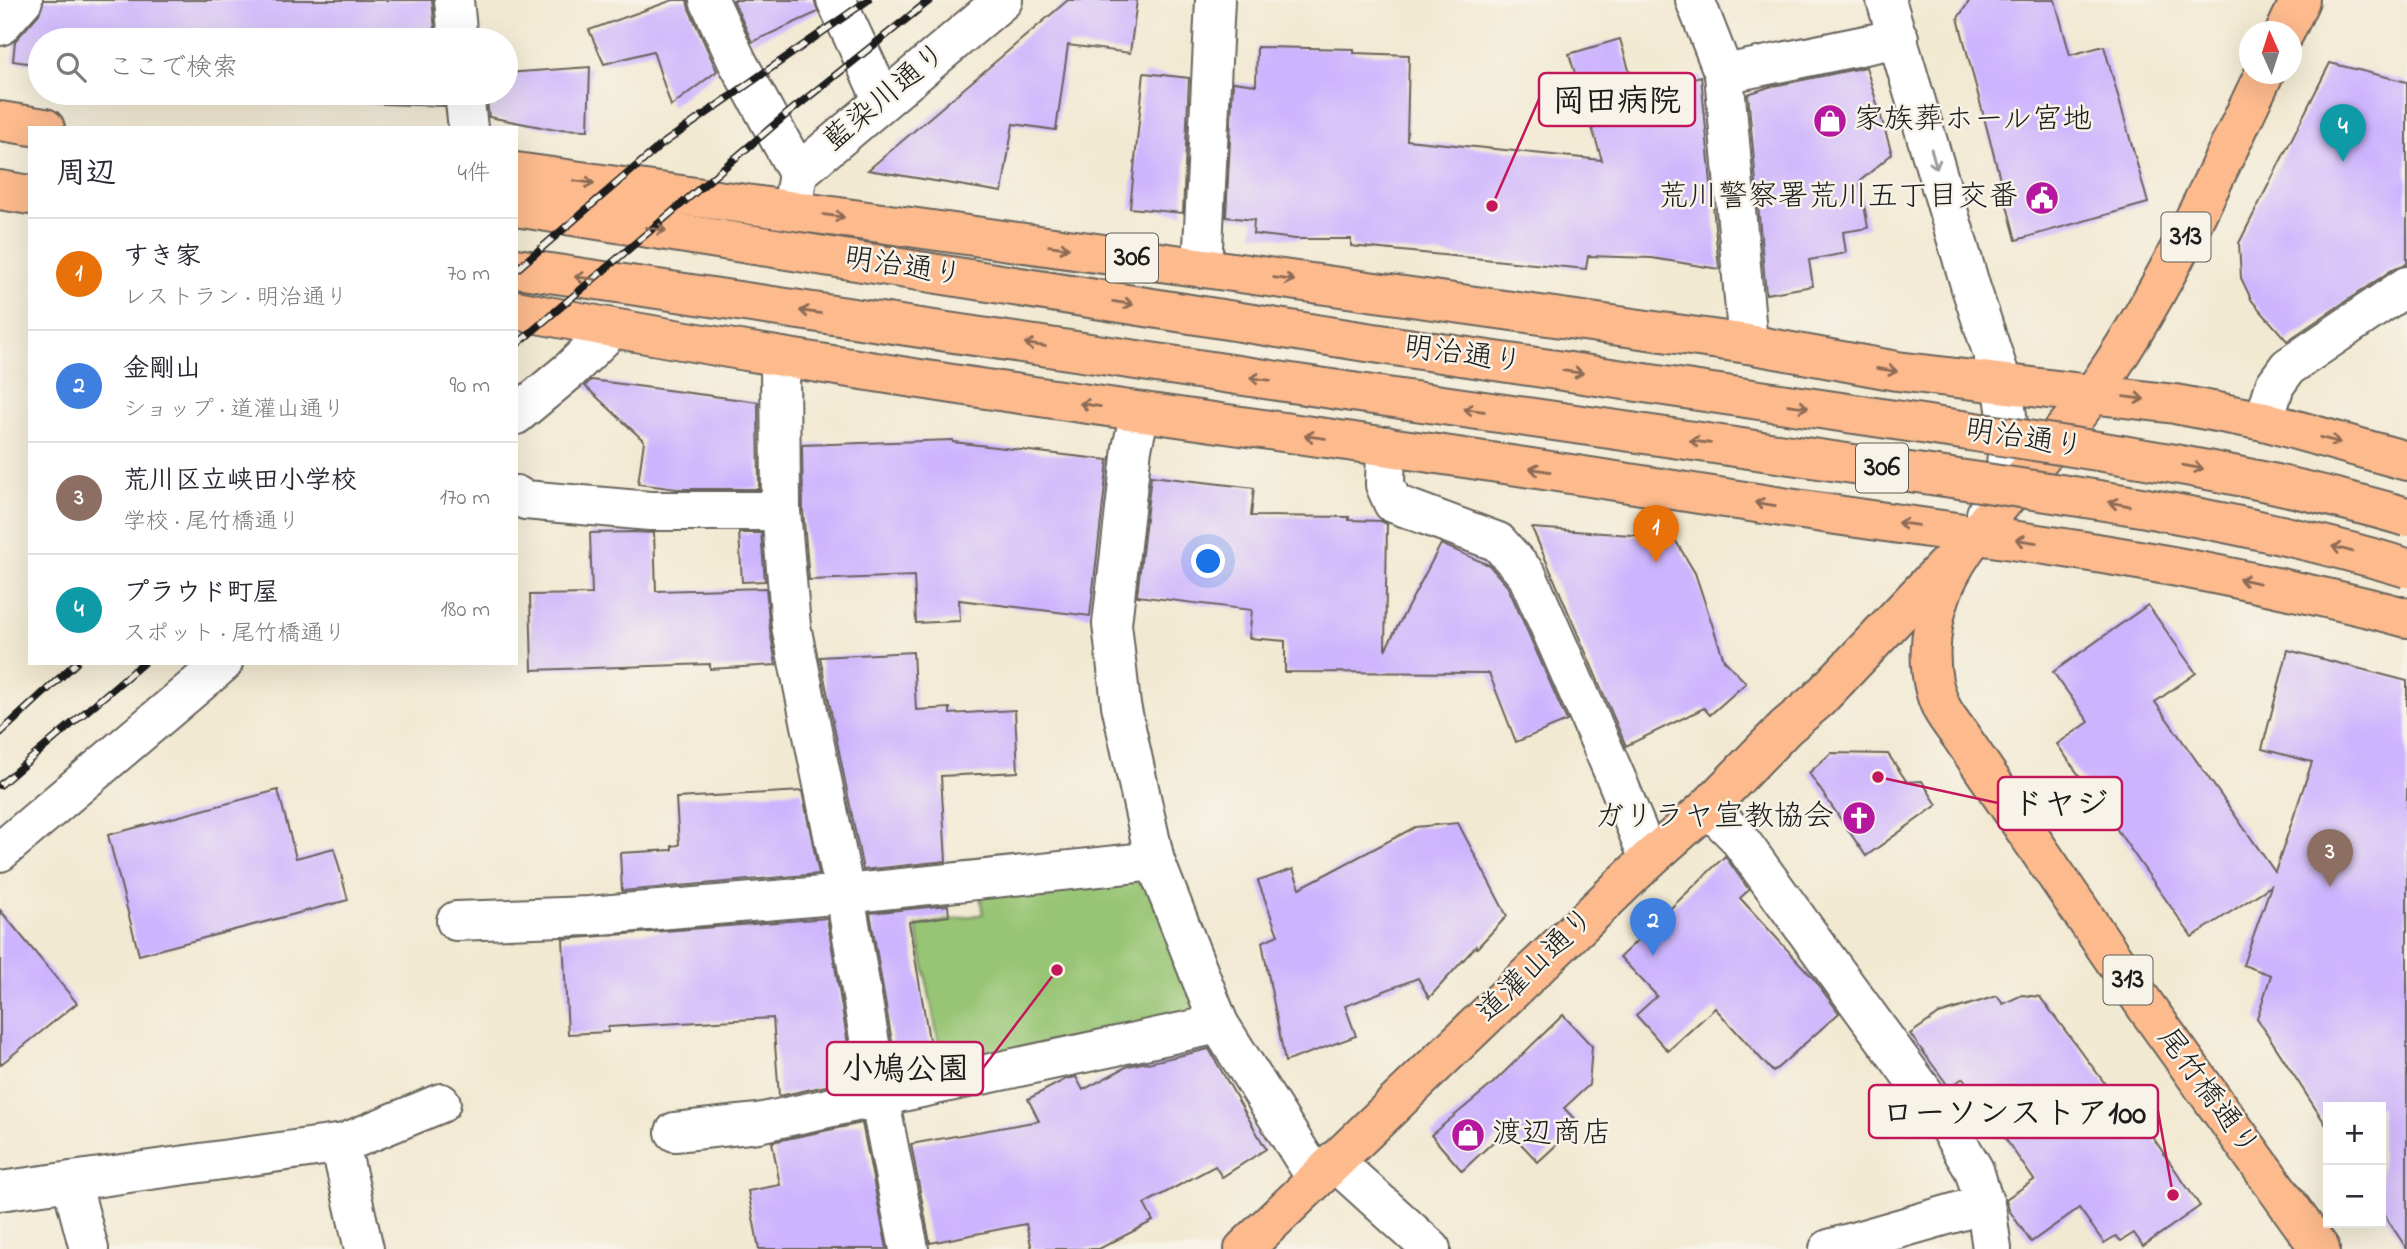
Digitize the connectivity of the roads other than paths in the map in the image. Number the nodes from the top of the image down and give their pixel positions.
1 (23, 0) edge
2 (454, 0) edge
3 (709, 0) edge
4 (836, 0) edge
5 (1003, 0) edge
6 (1215, 0) edge
7 (1695, 0) edge
8 (1886, 0) edge
9 (2300, 0) edge
10 (2290, 21) edge
11 (0, 26) edge
12 (457, 28) edge
13 (1899, 38) junction
14 (1724, 74) junction
15 (2259, 84) edge
16 (883, 101) junction
17 (465, 105) edge
18 (0, 121) edge
19 (32, 126) edge
20 (468, 126) edge
21 (518, 172) edge
22 (798, 173) junction
23 (0, 190) edge
24 (28, 195) edge
25 (518, 207) edge
26 (792, 210) junction
27 (518, 268) edge
28 (1202, 268) junction
29 (2407, 286) edge
30 (518, 310) edge
31 (612, 329) junction
32 (1748, 344) junction
33 (780, 357) junction
34 (2002, 382) junction
35 (2093, 393) junction
36 (1140, 412) junction
37 (518, 413) edge
38 (2264, 421) junction
39 (1386, 446) junction
40 (2407, 461) edge
41 (518, 496) edge
42 (781, 511) junction
43 (2407, 517) edge
44 (1976, 533) junction
45 (2407, 568) edge
46 (2407, 618) edge
47 (221, 665) edge
48 (1708, 807) junction
49 (0, 852) edge
50 (1649, 859) junction
51 (1155, 861) junction
52 (845, 894) junction
53 (456, 921) dead end
54 (1219, 1024) junction
55 (879, 1097) junction
56 (441, 1103) dead end
57 (675, 1132) dead end
58 (340, 1144) junction
59 (1325, 1169) junction
60 (71, 1181) junction
61 (0, 1191) edge
62 (1985, 1205) junction
63 (89, 1249) edge
64 (364, 1249) edge
65 (909, 1249) edge
66 (1244, 1249) edge
67 (1431, 1249) edge
68 (1829, 1249) edge
69 (1992, 1249) edge
70 (2319, 1249) edge

1 - 11 street
2 - 12 street
3 - 22 street
4 - 16 street
5 - 16 street, 藍染川通り
6 - 28 street
7 - 14 street
8 - 13 street
9 - 10 main road
13 - 14 street
13 -> 34 street
14 - 32 street
15 - 35 main road, 尾竹橋通り / 313
16 - 22 street, 藍染川通り
17 - 20 street
18 - 19 main road
21 -> 26 main road, 306
22 - 26 street, 藍染川通り
23 - 24 main road
25 -> 43 main road, 明治通り / 306, bridge
26 -> 28 main road, 306
45 -> 27 main road, 明治通り / 306, bridge
28 -> 32 main road, 306
29 - 38 street
30 - 31 main road, 306
31 - 33 main road, 306
31 - 37 street
32 -> 34 main road, 306
36 -> 33 main road, 306
33 - 42 street
34 - 35 main road, 306
34 - 44 street
35 -> 38 main road, 306
35 - 44 main road, 尾竹橋通り / 313
39 -> 36 main road, 306
36 - 51 street
38 -> 40 main road, 306
44 -> 39 main road, 306
39 - 50 street
41 - 42 street
42 - 52 street
46 -> 44 main road, 306
44 - 48 main road, 道灌山通り
44 - 70 main road, 尾竹橋通り / 313
47 - 49 street
48 - 50 main road, 道灌山通り
48 - 62 street
50 - 59 main road, 道灌山通り
51 - 52 street
51 - 54 street
52 - 53 street
52 - 55 street
54 - 55 street
54 - 59 street
55 - 57 street
55 - 65 street
56 - 58 street
58 - 60 street
58 - 64 street
59 - 66 main road, 道灌山通り
59 - 67 street
60 - 61 street
60 - 63 street
62 - 68 street
62 - 69 street

